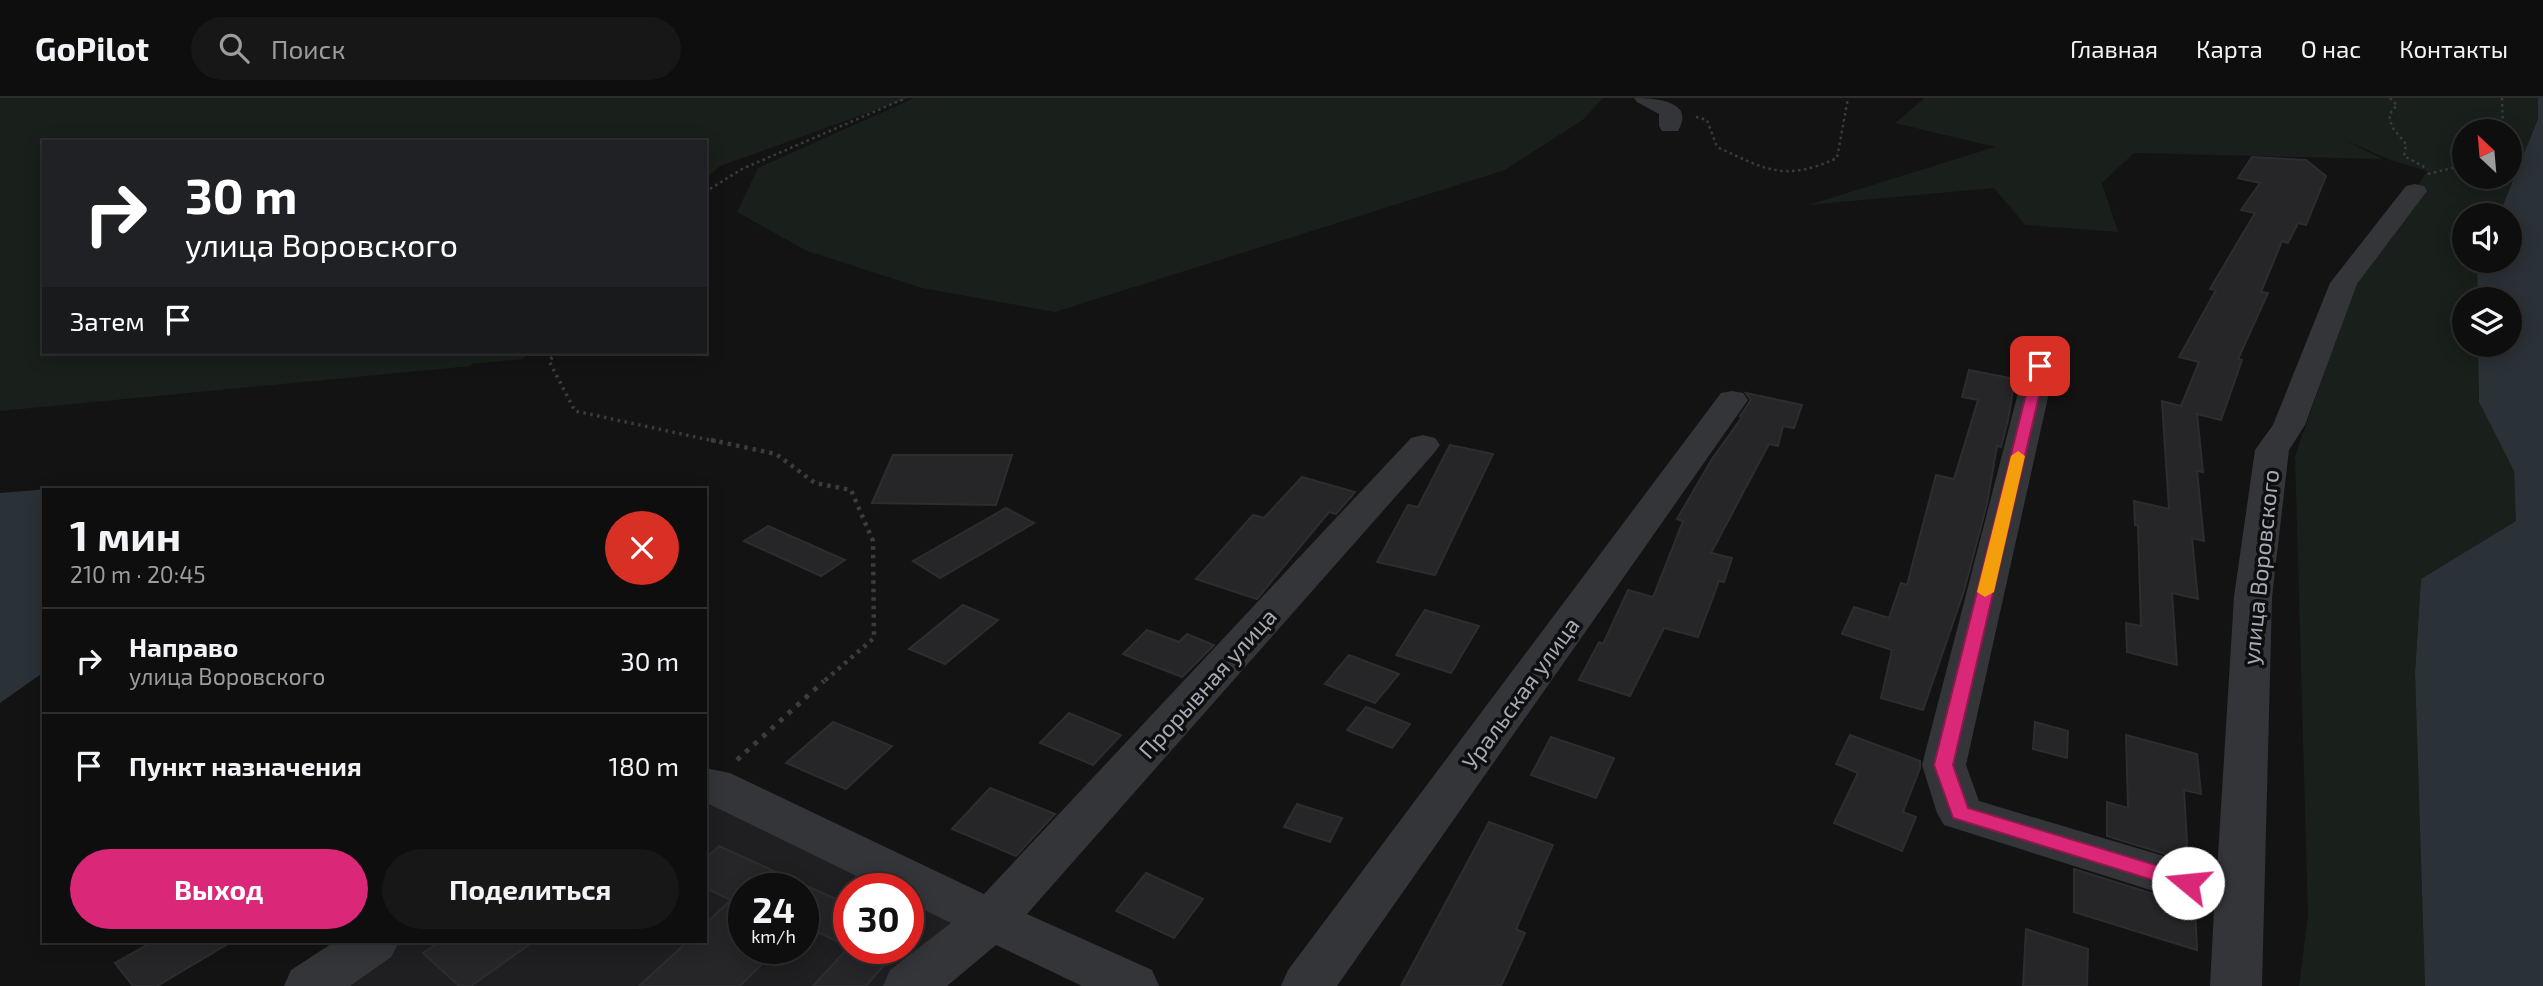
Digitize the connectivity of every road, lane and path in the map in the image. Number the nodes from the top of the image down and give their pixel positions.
1 (906, 98) edge
2 (1644, 98) edge
3 (1848, 98) edge
4 (2390, 98) edge
5 (2502, 98) edge
6 (1670, 118) joint
7 (2503, 119) edge
8 (2452, 170) edge
9 (2424, 181) junction
10 (707, 191) edge
11 (555, 354) edge
12 (2040, 366) dead end
13 (1732, 400) dead end
14 (1423, 445) dead end
15 (709, 785) edge
16 (2238, 898) junction
17 (991, 920) junction
18 (372, 943) edge
19 (310, 986) edge
20 (909, 986) edge
21 (1133, 986) edge
22 (1307, 986) edge
23 (2236, 986) edge

1 - 10 path
2 - 6 street
3 - 6 path
4 - 9 path
5 - 7 path
8 - 9 path
9 - 16 street, улица Воровского
11 - 15 path
12 - 16 street
13 - 22 street, Уральская улица
14 - 17 street, Прорывная улица
15 - 17 street
16 - 23 street, улица Воровского
17 - 20 street, Прорывная улица
17 - 21 street
18 - 19 street

